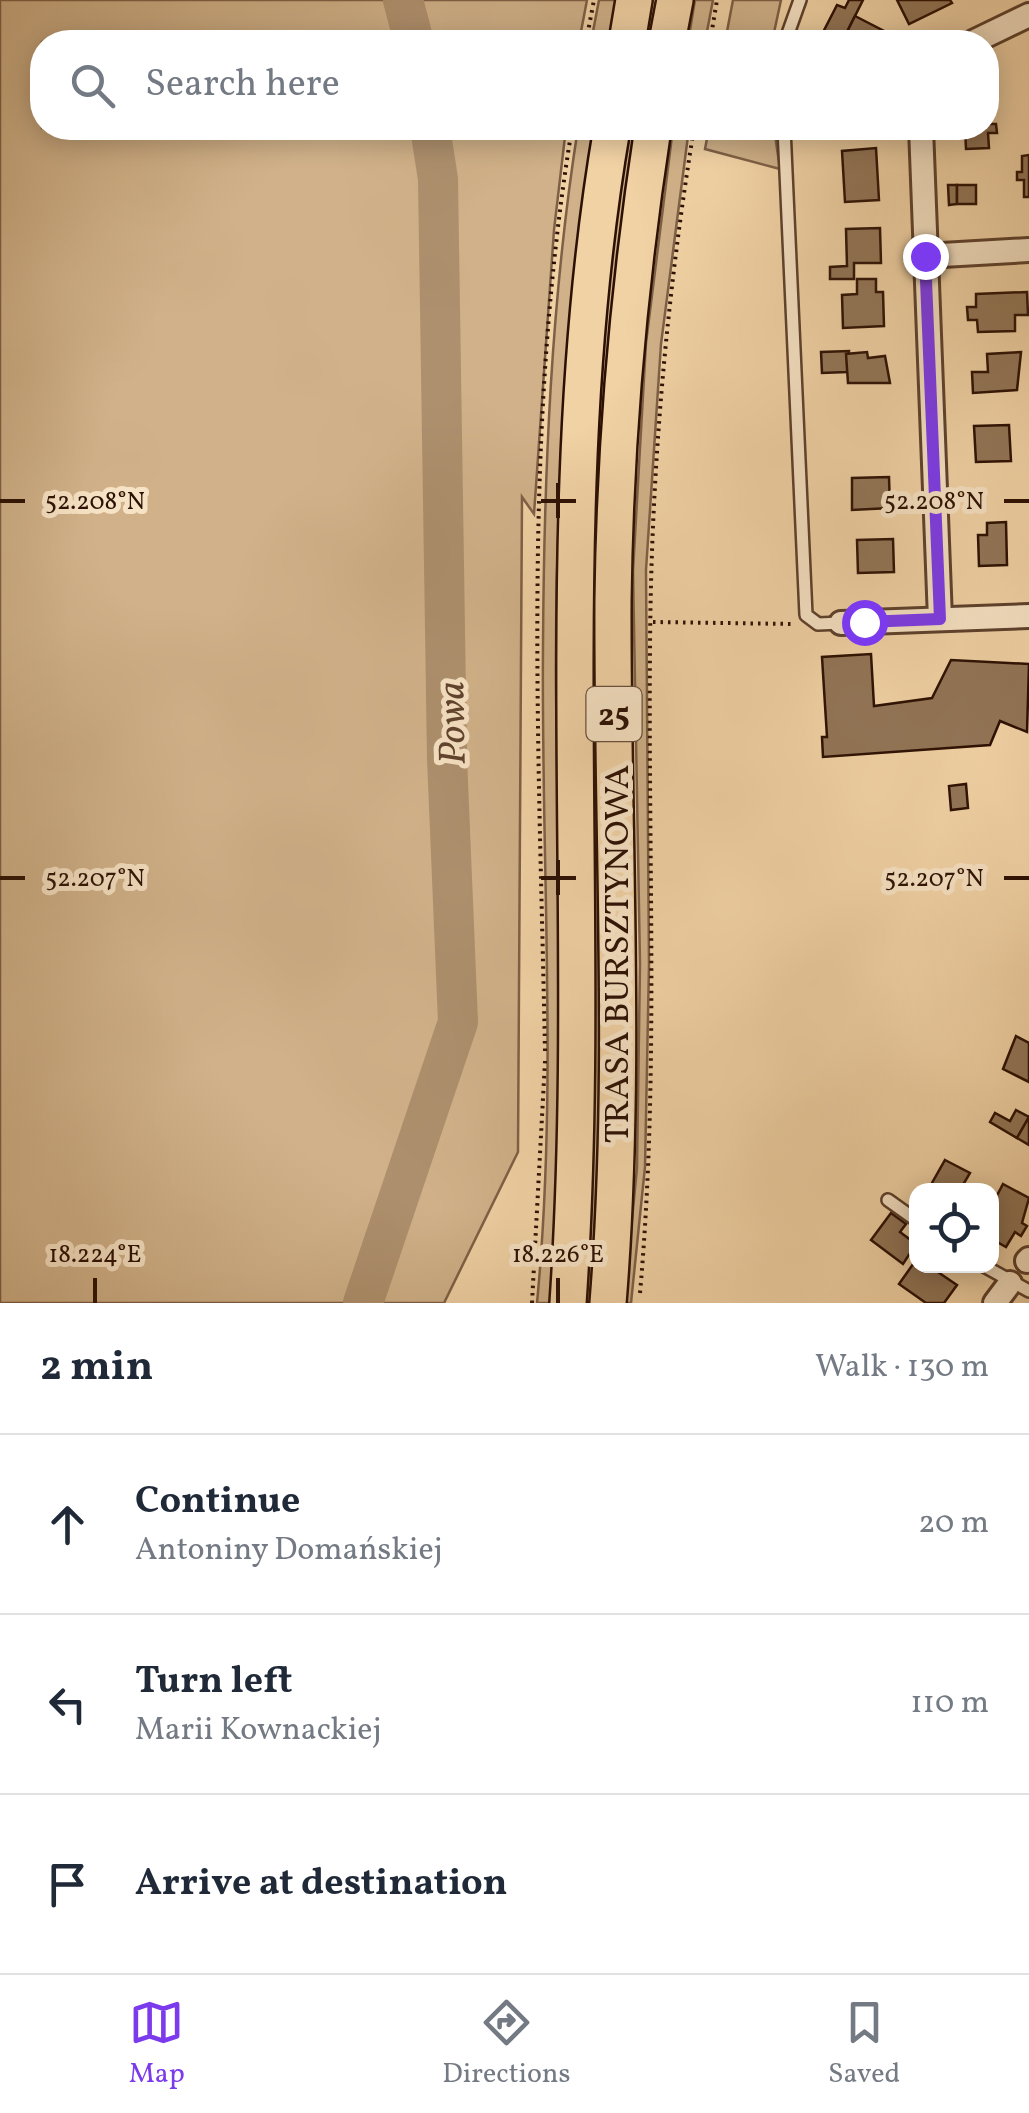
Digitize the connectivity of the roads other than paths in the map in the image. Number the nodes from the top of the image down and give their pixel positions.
1 (634, 0) edge
2 (675, 0) edge
3 (800, 0) edge
4 (1029, 15) edge
5 (629, 30) edge
6 (669, 30) edge
7 (790, 30) edge
8 (998, 30) edge
9 (610, 140) edge
10 (652, 140) edge
11 (785, 140) edge
12 (921, 140) edge
13 (1029, 250) edge
14 (925, 256) junction
15 (1029, 616) edge
16 (940, 619) junction
17 (829, 623) joint
18 (888, 1200) dead end
19 (909, 1215) edge
20 (996, 1273) edge
21 (1019, 1287) edge
22 (568, 1303) edge
23 (608, 1303) edge
24 (995, 1303) edge

1 - 5 main road
2 - 6 main road
3 - 7 lane
4 - 8 street
9 - 22 main road, TRASA BURSZTYNOWA / 25
10 - 23 main road, TRASA BURSZTYNOWA / 25
11 - 17 lane
12 - 14 street
13 - 14 street
14 - 16 street
15 - 16 street
16 - 17 street
18 - 19 lane
20 - 21 lane
21 - 24 street

